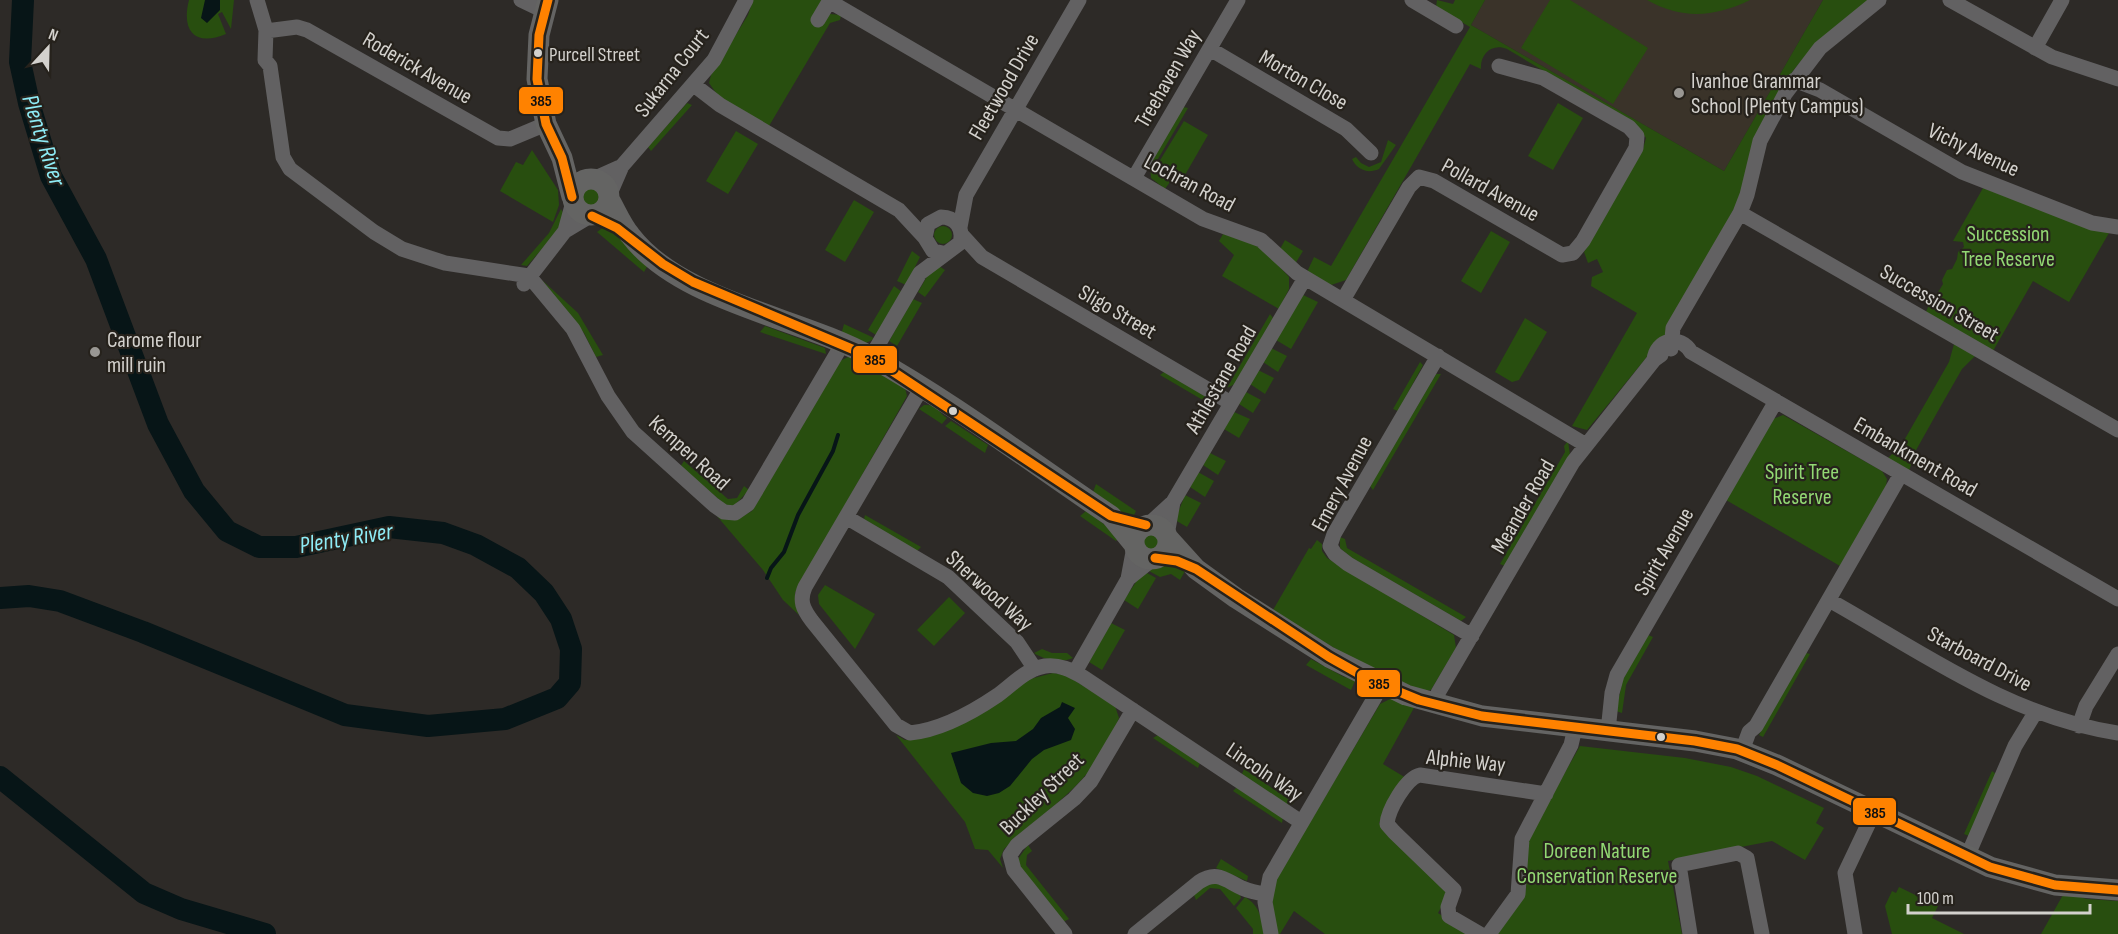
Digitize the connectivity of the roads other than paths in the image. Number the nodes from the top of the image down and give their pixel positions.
1 (257, 0) edge
2 (263, 0) edge
3 (521, 0) edge
4 (746, 0) edge
5 (829, 0) edge
6 (1080, 0) edge
7 (1238, 0) edge
8 (1412, 0) edge
9 (1879, 0) edge
10 (1950, 0) edge
11 (2062, 0) edge
12 (546, 5) edge
13 (818, 20) dead end
14 (1456, 26) dead end
15 (270, 30) junction
16 (2035, 48) junction
17 (1210, 49) junction
18 (1499, 66) dead end
19 (1797, 76) junction
20 (2118, 80) edge
21 (694, 85) junction
22 (1016, 110) junction
23 (546, 124) junction
24 (1371, 153) dead end
25 (562, 158) junction
26 (622, 166) junction
27 (1134, 178) junction
28 (591, 179) junction
29 (966, 195) junction
30 (609, 197) junction
31 (572, 200) junction
32 (899, 210) junction
33 (1740, 213) junction
34 (591, 216) junction
35 (939, 217) junction
36 (2118, 227) edge
37 (566, 231) junction
38 (960, 231) junction
39 (628, 233) junction
40 (926, 241) junction
41 (945, 253) junction
42 (982, 257) junction
43 (920, 273) junction
44 (1305, 278) junction
45 (526, 280) junction
46 (1342, 300) junction
47 (843, 343) junction
48 (1677, 346) junction
49 (1438, 356) junction
50 (872, 357) junction
51 (921, 389) junction
52 (1776, 401) junction
53 (1232, 403) junction
54 (2116, 424) edge
55 (1586, 445) junction
56 (1901, 474) junction
57 (1111, 516) junction
58 (846, 517) junction
59 (1157, 531) junction
60 (1134, 545) junction
61 (1154, 559) junction
62 (1196, 569) junction
63 (1128, 579) junction
64 (2118, 599) edge
65 (1829, 600) junction
66 (1472, 636) junction
67 (2118, 654) edge
68 (1035, 669) junction
69 (1075, 672) junction
70 (1382, 685) junction
71 (1438, 701) junction
72 (1133, 710) junction
73 (2030, 711) junction
74 (2084, 727) junction
75 (1575, 728) junction
76 (1608, 731) junction
77 (2118, 733) edge
78 (1745, 752) junction
79 (1546, 794) junction
80 (1874, 812) junction
81 (1301, 822) junction
82 (1967, 857) junction
83 (2118, 890) edge
84 (1265, 894) junction
85 (1065, 934) edge
86 (1135, 934) edge
87 (1270, 934) edge
88 (1480, 934) edge
89 (1489, 934) edge
90 (1690, 934) edge
91 (1762, 934) edge
92 (1856, 934) edge

1 - 15 street, Kempen Road
2 - 15 street, Kempen Road
3 - 12 street
4 - 21 street, Sukarna Court
5 - 13 street, Lochran Road
5 - 22 street, Lochran Road
6 - 22 street, Fleetwood Drive
7 - 17 street, Treehaven Way
8 - 14 street
9 - 19 street, Meander Road
10 - 16 street
11 - 16 street
12 - 23 street
15 - 23 street, Roderick Avenue
15 - 45 street, Kempen Road
16 - 20 street
17 - 24 street, Morton Close
17 - 27 street, Treehaven Way
18 - 46 street, Pollard Avenue
19 - 33 street, Meander Road
19 - 36 street, Vichy Avenue
21 - 26 street, Sukarna Court
21 - 32 street
22 - 27 street, Lochran Road
22 - 29 street, Fleetwood Drive
23 - 25 street
25 - 28 street
25 - 31 street
26 - 28 street, Sukarna Court
26 - 30 street, Sukarna Court
27 - 44 street, Lochran Road
28 - 30 street
28 - 31 street
29 - 35 street, Fleetwood Drive
29 - 38 street, Fleetwood Drive
30 - 34 street
30 - 39 street
31 - 34 street
31 - 37 street
32 - 35 street
32 - 40 street
33 - 48 street, Meander Road
33 - 54 street, Succession Street
34 - 37 street
34 - 39 street
35 - 38 street
35 - 40 street
37 - 45 street
38 - 41 street
38 - 42 street, Sligo Street
39 - 47 street
40 - 41 street
40 - 43 street
41 - 42 street, Sligo Street
41 - 43 street
42 - 53 street, Sligo Street
43 - 50 street
44 - 46 street, Lochran Road
44 - 53 street, Athlestane Road
45 - 47 street, Kempen Road
46 - 49 street, Lochran Road
47 - 50 street
48 - 52 street, Embankment Road
48 - 55 street, Meander Road
49 - 55 street, Lochran Road
49 - 66 street, Emery Avenue
50 - 51 street
51 - 57 street
51 - 58 street
52 - 56 street, Embankment Road
52 - 76 street, Spirit Avenue
53 - 59 street, Athlestane Road
55 - 66 street, Meander Road
56 - 64 street, Embankment Road
56 - 65 street
57 - 59 street
57 - 60 street
58 - 68 street, Sherwood Way
58 - 68 street
59 - 60 street
59 - 61 street
59 - 62 street
60 - 61 street
60 - 63 street
61 - 62 street
61 - 63 street
62 - 70 street
63 - 69 street
65 - 73 street, Starboard Drive
65 - 78 street
66 - 71 street, Meander Road
67 - 74 street
68 - 69 street, Lincoln Way
69 - 72 street, Lincoln Way
70 - 71 street
70 - 81 street
71 - 75 street
72 - 81 street, Lincoln Way
72 - 85 street, Buckley Street
73 - 74 street, Starboard Drive
73 - 82 street
74 - 77 street, Starboard Drive
75 - 76 street
75 - 79 street
76 - 78 street
78 - 80 street
79 - 88 street, Alphie Way
79 - 89 street
80 - 82 street
80 - 92 street
81 - 84 street
82 - 83 street
84 - 86 street
84 - 87 street
90 - 91 street

